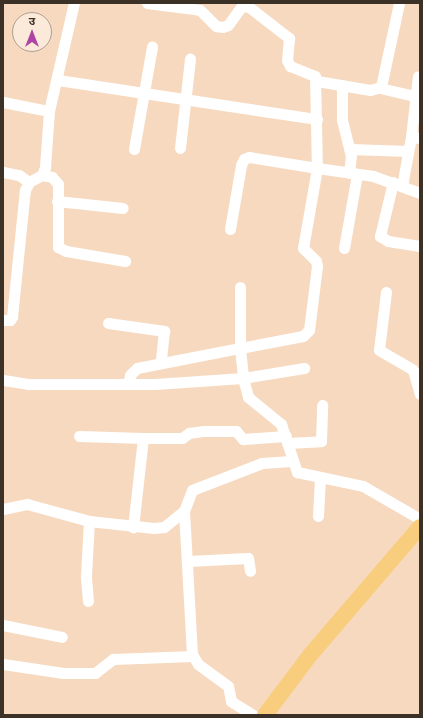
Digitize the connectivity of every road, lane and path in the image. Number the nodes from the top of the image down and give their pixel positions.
1 (74, 3) edge
2 (147, 3) edge
3 (398, 3) edge
4 (152, 47) dead end
5 (190, 59) dead end
6 (418, 76) dead end
7 (58, 80) junction
8 (317, 81) junction
9 (342, 85) junction
10 (380, 88) junction
11 (143, 93) junction
12 (416, 96) junction
13 (186, 99) junction
14 (3, 102) edge
15 (49, 110) junction
16 (317, 119) junction
17 (415, 137) edge
18 (180, 148) dead end
19 (134, 149) dead end
20 (350, 149) junction
21 (408, 151) junction
22 (317, 168) junction
23 (3, 172) edge
24 (353, 173) junction
25 (42, 175) junction
26 (29, 182) junction
27 (398, 184) junction
28 (420, 193) edge
29 (57, 201) junction
30 (123, 208) dead end
31 (230, 229) dead end
32 (420, 246) edge
33 (344, 248) dead end
34 (125, 261) dead end
35 (240, 287) dead end
36 (386, 292) dead end
37 (3, 320) edge
38 (108, 323) dead end
39 (240, 348) junction
40 (161, 362) junction
41 (304, 368) dead end
42 (243, 378) junction
43 (3, 380) edge
44 (128, 384) junction
45 (420, 394) edge
46 (322, 405) dead end
47 (79, 436) dead end
48 (143, 438) junction
49 (287, 440) junction
50 (291, 461) junction
51 (320, 477) junction
52 (3, 509) edge
53 (184, 511) junction
54 (318, 516) dead end
55 (420, 519) edge
56 (89, 521) junction
57 (133, 527) junction
58 (420, 527) edge
59 (420, 540) edge
60 (188, 561) junction
61 (250, 571) dead end
62 (88, 601) dead end
63 (3, 625) edge
64 (62, 636) dead end
65 (193, 656) junction
66 (3, 664) edge
67 (254, 715) edge
68 (265, 715) edge
69 (274, 715) edge

1 - 7 street
2 - 8 street
3 - 10 street
4 - 11 street
5 - 13 street
6 - 12 street
7 - 11 street
7 - 15 street
8 - 9 street
8 - 16 street
9 - 10 street
9 - 20 street
10 - 12 street
11 - 13 street
11 - 19 street
12 - 17 street
13 - 16 street
13 - 18 street
14 - 15 street
15 - 25 street
16 - 22 street
17 - 21 street
20 - 21 street
20 - 24 street
21 - 27 street
22 - 24 street
22 - 31 street
22 - 39 street
23 - 26 street
24 - 27 street
24 - 33 street
25 - 26 street
25 - 29 street
26 - 37 street
27 - 28 street
27 - 32 street
29 - 30 street
29 - 34 street
35 - 39 street
36 - 45 street
38 - 40 street
39 - 40 street
39 - 42 street
40 - 44 street
41 - 42 street
42 - 44 street
42 - 49 street
43 - 44 street
46 - 49 street
47 - 48 street
48 - 49 street
48 - 57 street
49 - 50 street
50 - 51 street
50 - 53 street
51 - 54 street
51 - 55 street
52 - 56 street
53 - 57 street
53 - 60 street
56 - 57 street
56 - 62 street
58 - 68 highway
59 - 69 highway
60 - 61 street
60 - 65 street
63 - 64 street
65 - 66 street
65 - 67 street

